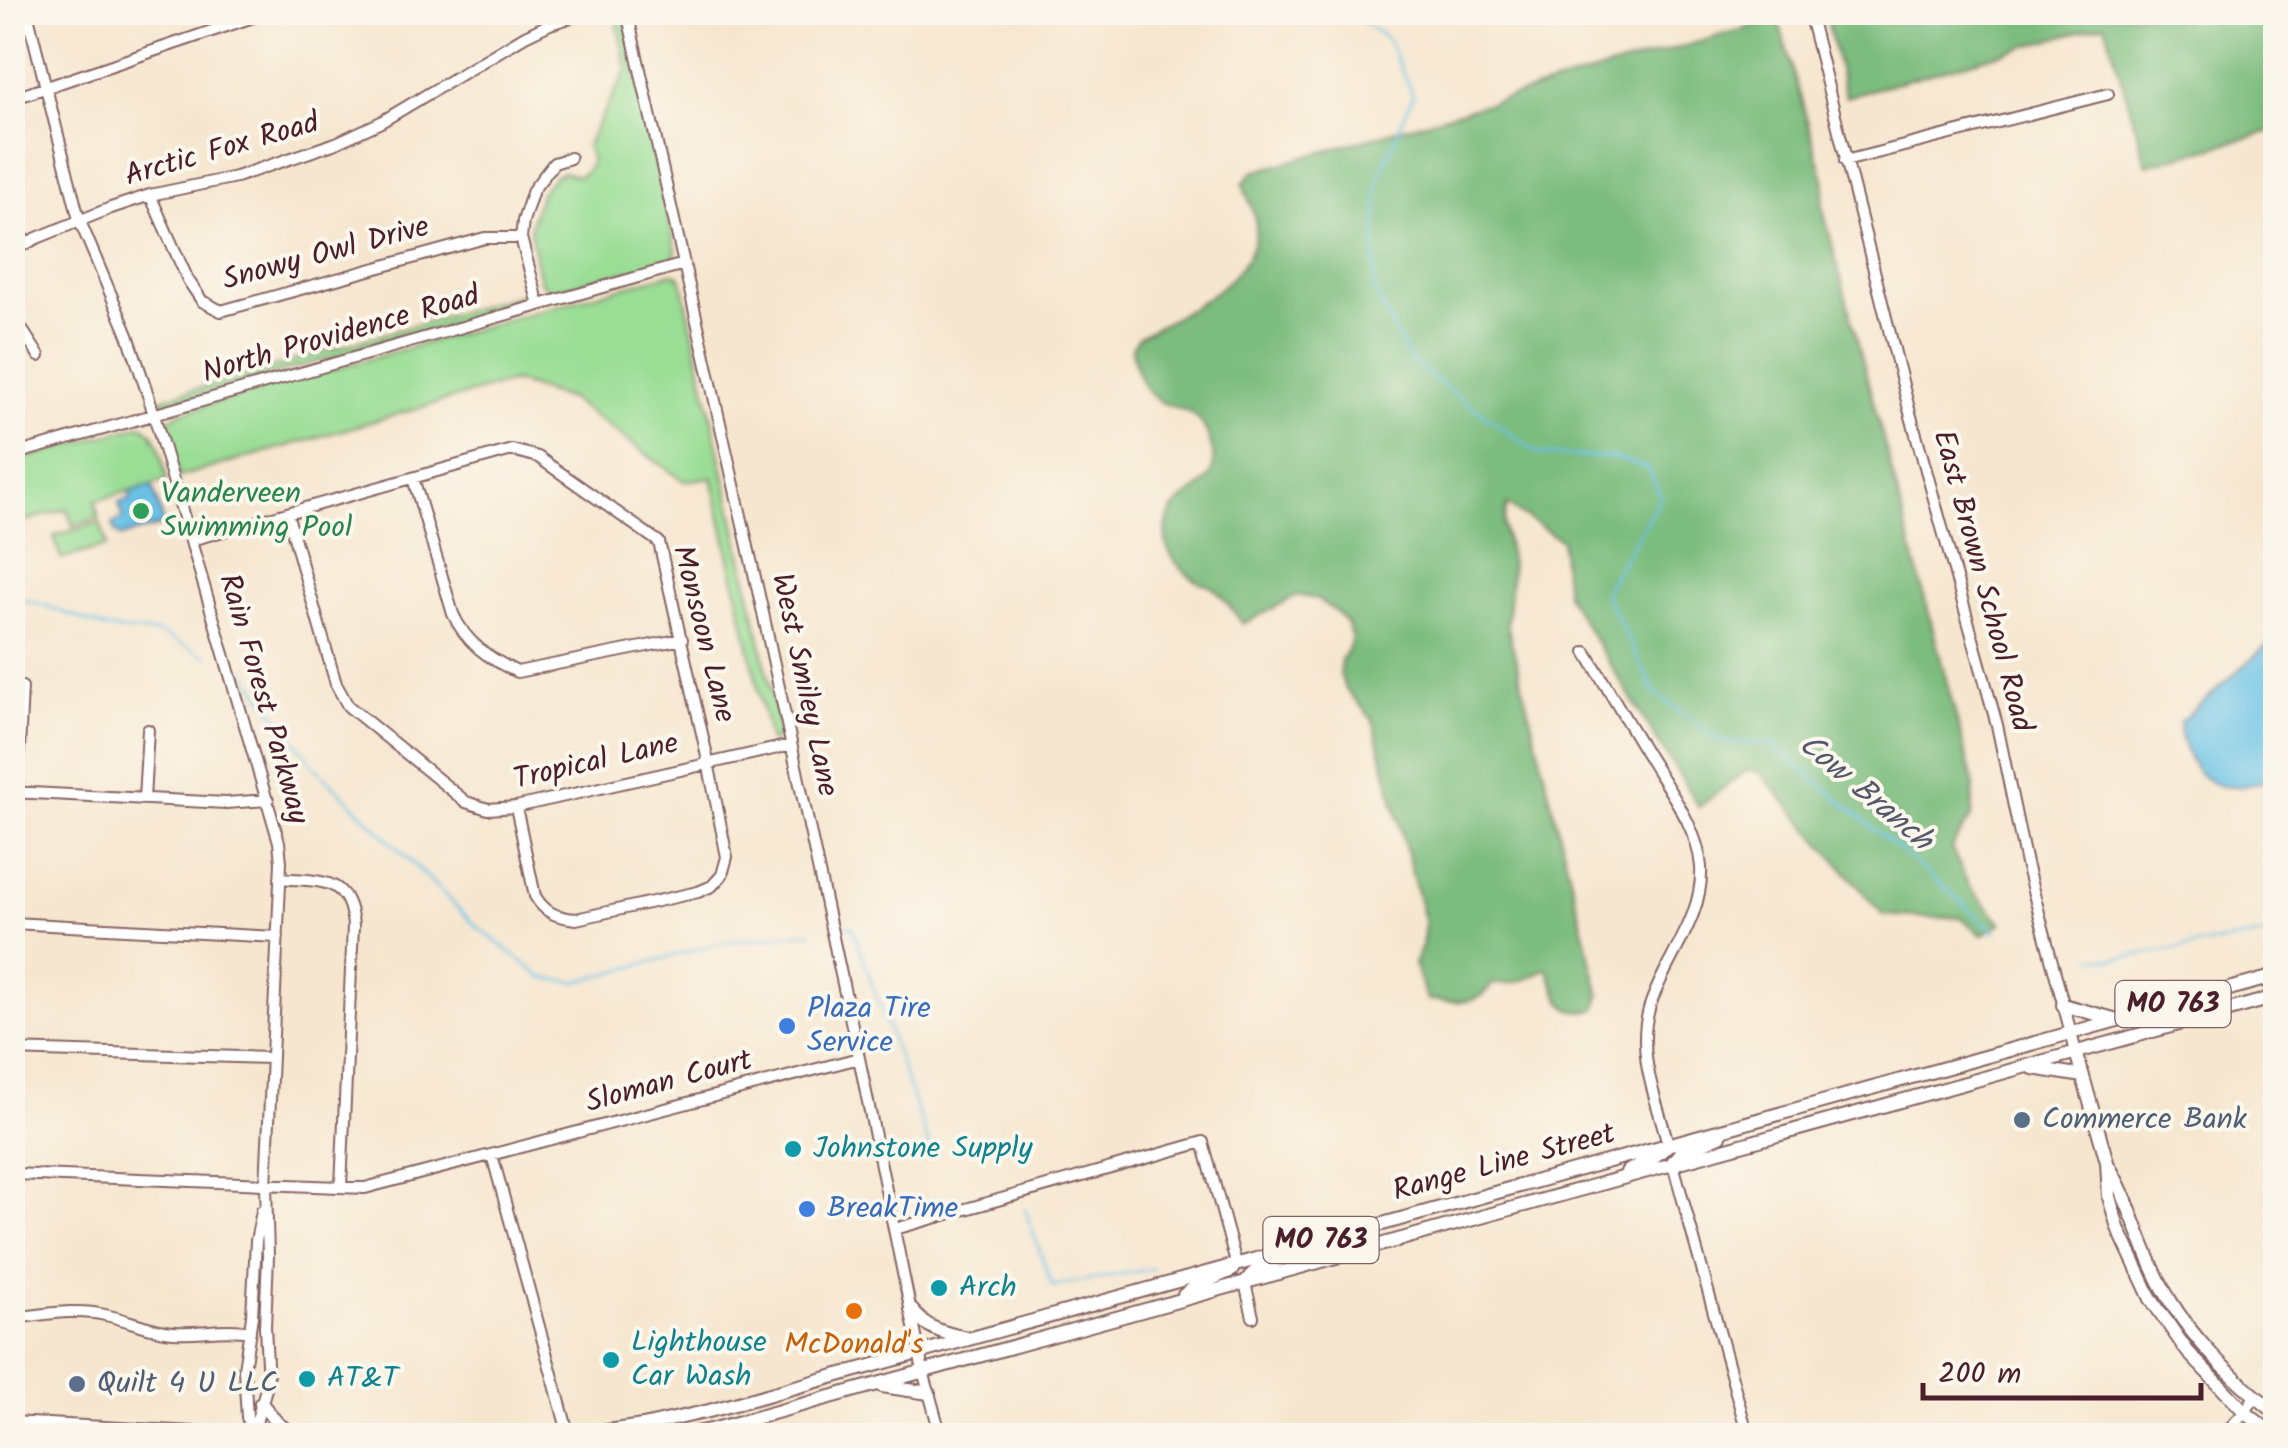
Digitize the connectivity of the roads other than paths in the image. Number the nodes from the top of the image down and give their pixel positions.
1 (27, 12) edge
2 (268, 12) edge
3 (588, 12) edge
4 (627, 12) edge
5 (1808, 12) edge
6 (46, 89) junction
7 (2108, 94) dead end
8 (12, 99) edge
9 (570, 158) dead end
10 (1845, 162) junction
11 (150, 196) junction
12 (80, 219) junction
13 (521, 238) junction
14 (12, 251) edge
15 (684, 264) junction
16 (539, 305) junction
17 (12, 314) edge
18 (39, 356) dead end
19 (154, 414) junction
20 (12, 454) edge
21 (413, 478) junction
22 (287, 512) junction
23 (191, 540) junction
24 (682, 639) junction
25 (1586, 652) dead end
26 (22, 687) dead end
27 (148, 730) dead end
28 (792, 744) junction
29 (708, 762) junction
30 (15, 792) edge
31 (144, 799) junction
32 (268, 800) junction
33 (516, 808) junction
34 (280, 878) junction
35 (12, 923) edge
36 (278, 936) junction
37 (2276, 976) edge
38 (2276, 997) edge
39 (2063, 1005) junction
40 (2116, 1020) junction
41 (2071, 1033) junction
42 (12, 1050) edge
43 (2076, 1052) junction
44 (271, 1058) junction
45 (859, 1058) junction
46 (2026, 1066) junction
47 (2082, 1076) junction
48 (1754, 1120) junction
49 (1668, 1144) junction
50 (492, 1155) junction
51 (2107, 1162) junction
52 (1672, 1164) junction
53 (12, 1174) edge
54 (1612, 1181) junction
55 (266, 1186) junction
56 (341, 1186) junction
57 (895, 1229) junction
58 (1317, 1241) junction
59 (1236, 1263) junction
60 (1245, 1282) junction
61 (1174, 1302) junction
62 (911, 1309) junction
63 (1254, 1316) dead end
64 (12, 1318) edge
65 (250, 1332) junction
66 (969, 1338) junction
67 (920, 1352) junction
68 (923, 1371) junction
69 (875, 1384) junction
70 (929, 1394) junction
71 (2255, 1396) junction
72 (262, 1403) junction
73 (2244, 1412) junction
74 (2276, 1413) edge
75 (668, 1420) junction
76 (12, 1424) edge
77 (249, 1436) edge
78 (295, 1436) edge
79 (569, 1436) edge
80 (635, 1436) edge
81 (682, 1436) edge
82 (940, 1436) edge
83 (1748, 1436) edge
84 (2222, 1436) edge
85 (2275, 1436) edge

1 - 6 street, Rain Forest Parkway
2 - 6 street
3 - 11 street, Arctic Fox Road
4 - 15 street, West Smiley Lane
5 - 10 street, East Brown School Road
6 - 8 street
6 - 12 street, Rain Forest Parkway
7 - 10 street
9 - 13 street
10 - 39 street, East Brown School Road
11 - 12 street, Arctic Fox Road
11 - 13 street, Snowy Owl Drive
12 - 14 street, Arctic Fox Road
12 - 19 street, Rain Forest Parkway
13 - 16 street
15 - 16 street, North Providence Road
15 - 28 street, West Smiley Lane
16 - 19 street, North Providence Road
17 - 18 street
19 - 20 street, North Providence Road
19 - 23 street, Rain Forest Parkway
21 - 22 street, Monsoon Lane
21 - 24 street, Monsoon Lane
21 - 24 street
22 - 23 street, Monsoon Lane
22 - 33 street, Tropical Lane
23 - 32 street, Rain Forest Parkway
24 - 29 street, Monsoon Lane
25 - 49 street
26 - 30 street
27 - 31 street
28 - 29 street, Tropical Lane
28 - 45 street, West Smiley Lane
29 - 33 street, Tropical Lane
29 - 33 street, Monsoon Lane
30 - 31 street
31 - 32 street
32 - 34 street, Rain Forest Parkway
34 - 36 street, Rain Forest Parkway
34 - 56 street
35 - 36 street
36 - 44 street, Rain Forest Parkway
37 - 40 main road, Range Line Street / MO 763
38 - 43 main road, Range Line Street / MO 763
39 - 40 main road
39 - 41 street, East Brown School Road
40 - 41 main road, Range Line Street / MO 763
41 - 43 street, East Brown School Road
41 - 48 main road, Range Line Street / MO 763
42 - 44 street
43 - 46 main road, Range Line Street / MO 763
43 - 47 main road, East Brown School Road
44 - 55 street, Rain Forest Parkway
45 - 50 street, Sloman Court
45 - 57 street, West Smiley Lane
46 - 47 main road
46 - 52 main road, Range Line Street / MO 763
47 - 51 main road, East Brown School Road
48 - 49 main road, Range Line Street / MO 763
48 - 52 main road
49 - 54 main road
49 - 58 main road, Range Line Street / MO 763
50 - 56 street, Sloman Court
50 - 79 street
51 - 71 main road, East Brown School Road
51 - 73 main road, East Brown School Road
52 - 54 main road, Range Line Street / MO 763
52 - 83 street
53 - 55 street, Sloman Court
54 - 60 main road, Range Line Street / MO 763
55 - 56 street, Sloman Court
55 - 65 street, Rain Forest Parkway
55 - 72 street, Rain Forest Parkway
57 - 59 street
57 - 62 street, West Smiley Lane
58 - 59 main road, Range Line Street / MO 763
58 - 60 main road
59 - 61 main road
59 - 66 main road, Range Line Street / MO 763
60 - 61 main road, Range Line Street / MO 763
60 - 63 street
61 - 68 main road, Range Line Street / MO 763
62 - 66 main road
62 - 67 street, West Smiley Lane
64 - 65 street
65 - 72 street, Rain Forest Parkway
66 - 67 main road, Range Line Street / MO 763
67 - 68 street, West Smiley Lane
67 - 75 main road, Range Line Street / MO 763
68 - 69 main road, Range Line Street / MO 763
68 - 70 street, West Smiley Lane
69 - 70 main road
69 - 81 main road, Range Line Street / MO 763
70 - 82 street, West Smiley Lane
71 - 73 street
71 - 74 main road, East Brown School Road
72 - 78 main road
73 - 84 street
73 - 85 main road, East Brown School Road
75 - 79 main road, Range Line Street / MO 763
75 - 80 main road
76 - 77 main road

